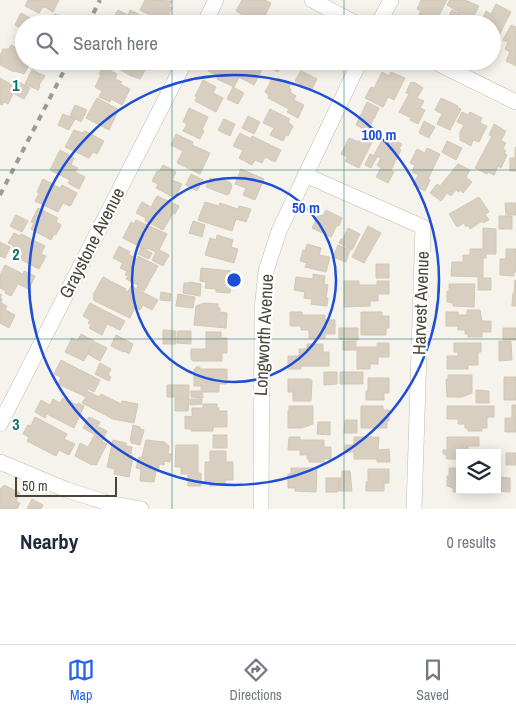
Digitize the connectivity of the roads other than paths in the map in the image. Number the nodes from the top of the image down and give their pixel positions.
1 (216, 0) edge
2 (312, 0) edge
3 (391, 0) edge
4 (208, 15) edge
5 (340, 15) edge
6 (383, 15) edge
7 (180, 70) edge
8 (356, 70) edge
9 (450, 70) edge
10 (516, 102) edge
11 (305, 175) junction
12 (0, 424) edge
13 (0, 462) edge
14 (141, 509) edge
15 (261, 509) edge
16 (414, 509) edge

1 - 4 street
2 - 5 street
3 - 6 street
7 - 12 street, Graystone Avenue
8 - 11 street, Longworth Avenue
9 - 10 street
11 - 15 street, Longworth Avenue
11 - 16 street, Harvest Avenue
13 - 14 street

